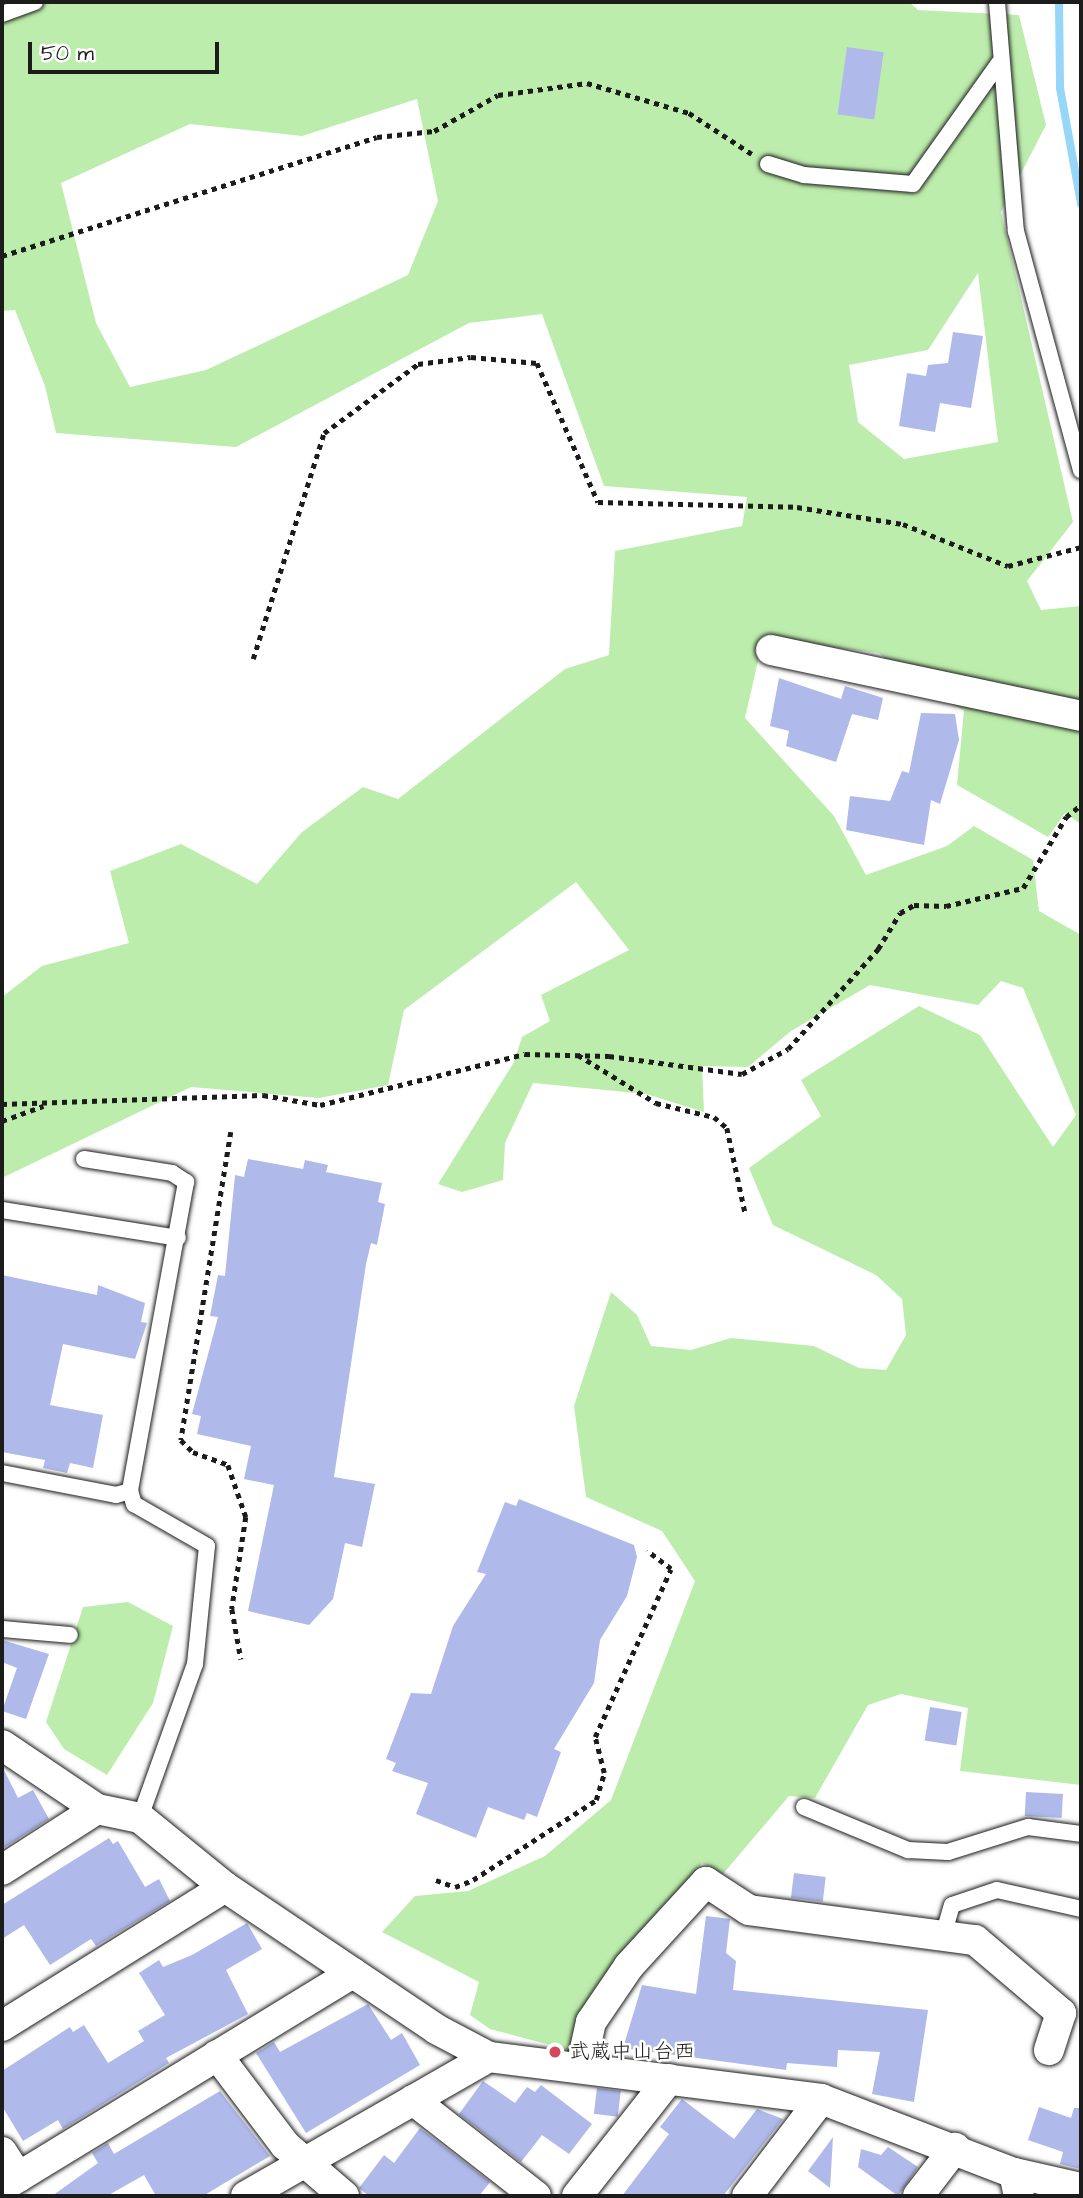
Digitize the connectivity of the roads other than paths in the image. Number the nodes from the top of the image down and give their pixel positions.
1 (35, 2) edge
2 (997, 2) edge
3 (2, 14) edge
4 (999, 63) junction
5 (768, 164) road end
6 (1081, 470) edge
7 (771, 650) dead end
8 (1081, 716) edge
9 (84, 1159) dead end
10 (2, 1210) edge
11 (178, 1238) junction
12 (2, 1473) edge
13 (130, 1490) junction
14 (2, 1629) edge
15 (70, 1635) dead end
16 (2, 1745) edge
17 (804, 1807) dead end
18 (97, 1809) junction
19 (140, 1818) junction
20 (1081, 1834) edge
21 (2, 1870) edge
22 (225, 1887) junction
23 (1081, 1909) edge
24 (943, 1936) junction
25 (353, 1973) junction
26 (2, 2026) edge
27 (1049, 2050) dead end
28 (218, 2055) junction
29 (489, 2057) junction
30 (581, 2067) junction
31 (669, 2079) junction
32 (821, 2099) junction
33 (413, 2100) junction
34 (955, 2148) junction
35 (2, 2152) edge
36 (302, 2162) junction
37 (10, 2183) edge
38 (1016, 2185) edge
39 (1081, 2188) edge
40 (246, 2196) edge
41 (344, 2196) edge
42 (536, 2196) edge
43 (577, 2196) edge
44 (747, 2196) edge
45 (918, 2196) edge

1 - 3 lane
2 - 4 lane
4 - 5 lane
4 - 6 lane
7 - 8 street
9 - 11 lane
10 - 11 lane
11 - 13 lane
12 - 13 lane
13 - 19 lane
14 - 15 lane
16 - 18 street
17 - 20 lane
18 - 19 street
18 - 21 street
19 - 22 street
22 - 25 street
22 - 26 street
23 - 24 lane
24 - 27 street
24 - 30 street
25 - 28 street
25 - 29 street
28 - 36 street
28 - 37 street
29 - 30 street
29 - 33 street
30 - 31 street
31 - 32 street
31 - 43 street
32 - 34 street
32 - 44 street
33 - 36 street
33 - 42 street
34 - 38 street
34 - 45 street
35 - 37 street
36 - 40 street
36 - 41 street
38 - 39 street

